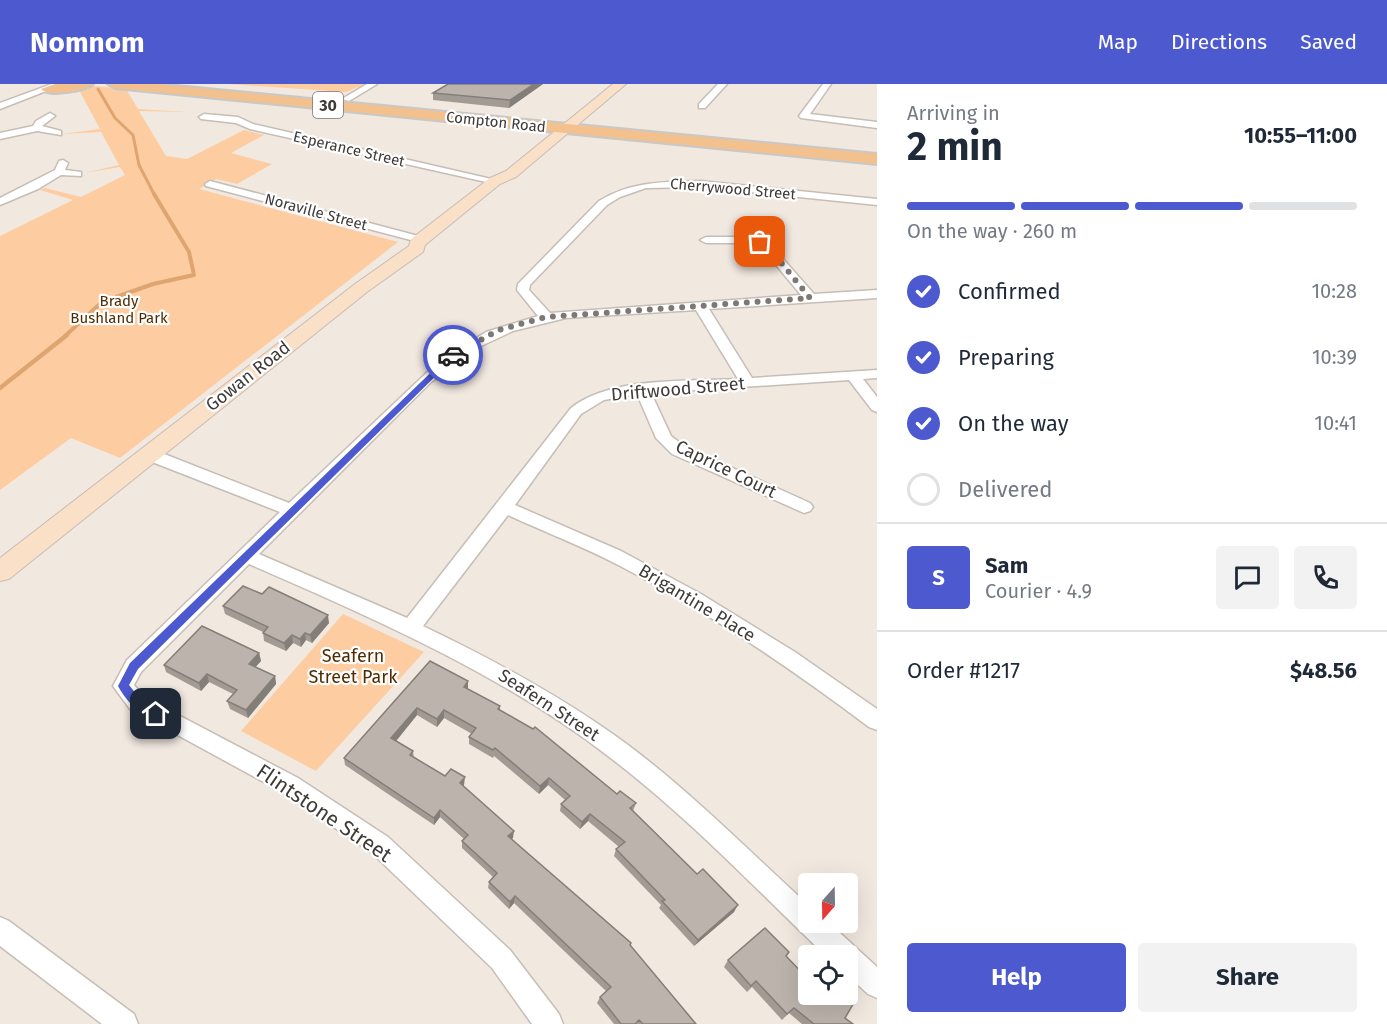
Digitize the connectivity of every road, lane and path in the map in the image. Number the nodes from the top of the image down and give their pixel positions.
1 (86, 84) edge
2 (116, 84) edge
3 (183, 84) edge
4 (373, 84) edge
5 (618, 84) edge
6 (723, 84) edge
7 (827, 84) edge
8 (47, 87) edge
9 (346, 99) junction
10 (0, 106) edge
11 (702, 106) dead end
12 (50, 116) dead end
13 (198, 118) dead end
14 (569, 122) junction
15 (527, 125) junction
16 (877, 125) edge
17 (37, 128) junction
18 (58, 133) dead end
19 (0, 136) edge
20 (533, 142) junction
21 (877, 152) edge
22 (877, 159) edge
23 (77, 174) dead end
24 (631, 175) dead end
25 (495, 182) junction
26 (210, 184) dead end
27 (645, 186) junction
28 (0, 202) edge
29 (877, 202) edge
30 (706, 240) dead end
31 (419, 242) junction
32 (877, 294) edge
33 (810, 298) junction
34 (700, 304) junction
35 (546, 317) junction
36 (877, 374) edge
37 (853, 376) junction
38 (748, 383) junction
39 (642, 389) junction
40 (877, 407) edge
41 (148, 454) junction
42 (505, 507) junction
43 (804, 507) dead end
44 (293, 511) junction
45 (245, 555) junction
46 (0, 572) edge
47 (411, 627) junction
48 (877, 720) edge
49 (798, 912) edge
50 (0, 930) edge
51 (821, 933) edge
52 (833, 945) edge
53 (858, 968) edge
54 (877, 985) edge
55 (124, 1024) edge
56 (549, 1024) edge

1 - 8 main road
2 - 15 main road, Compton Road / 30
3 - 9 main road, Compton Road / 30
4 - 9 street
5 - 14 main road, Gowan Road
5 - 14 main road, Gowan Road
6 - 11 street
7 - 16 street
8 - 10 street
9 - 14 main road, Compton Road / 30
12 - 17 street
13 - 25 street, Esperance Street
14 - 15 main road, Compton Road / 30
14 - 20 main road, Gowan Road
14 - 21 main road, Compton Road / 30
14 - 22 main road, Compton Road / 30
14 - 25 main road, Gowan Road
15 - 20 main road
17 - 18 street
17 - 19 street
20 - 25 main road, Gowan Road
23 - 28 street
24 - 27 street
25 - 31 main road, Gowan Road
26 - 31 street, Noraville Street
27 - 29 street, Cherrywood Street
27 - 35 street, Cherrywood Street
30 - 33 street
31 - 41 main road, Gowan Road
32 - 33 street
33 - 34 street
34 - 35 street
34 - 38 street
35 - 44 street
36 - 37 street, Driftwood Street
37 - 38 street, Driftwood Street
37 - 40 street
38 - 39 street, Driftwood Street
39 - 42 street, Driftwood Street
39 - 43 street, Caprice Court
41 - 44 street
41 - 46 main road, Gowan Road
42 - 47 street, Driftwood Street
42 - 48 street, Brigantine Place
44 - 45 street
45 - 47 street, Seafern Street
45 - 56 street, Flintstone Street
47 - 49 street, Seafern Street
50 - 55 street
51 - 52 street, Seafern Street
53 - 54 street, Seafern Street

